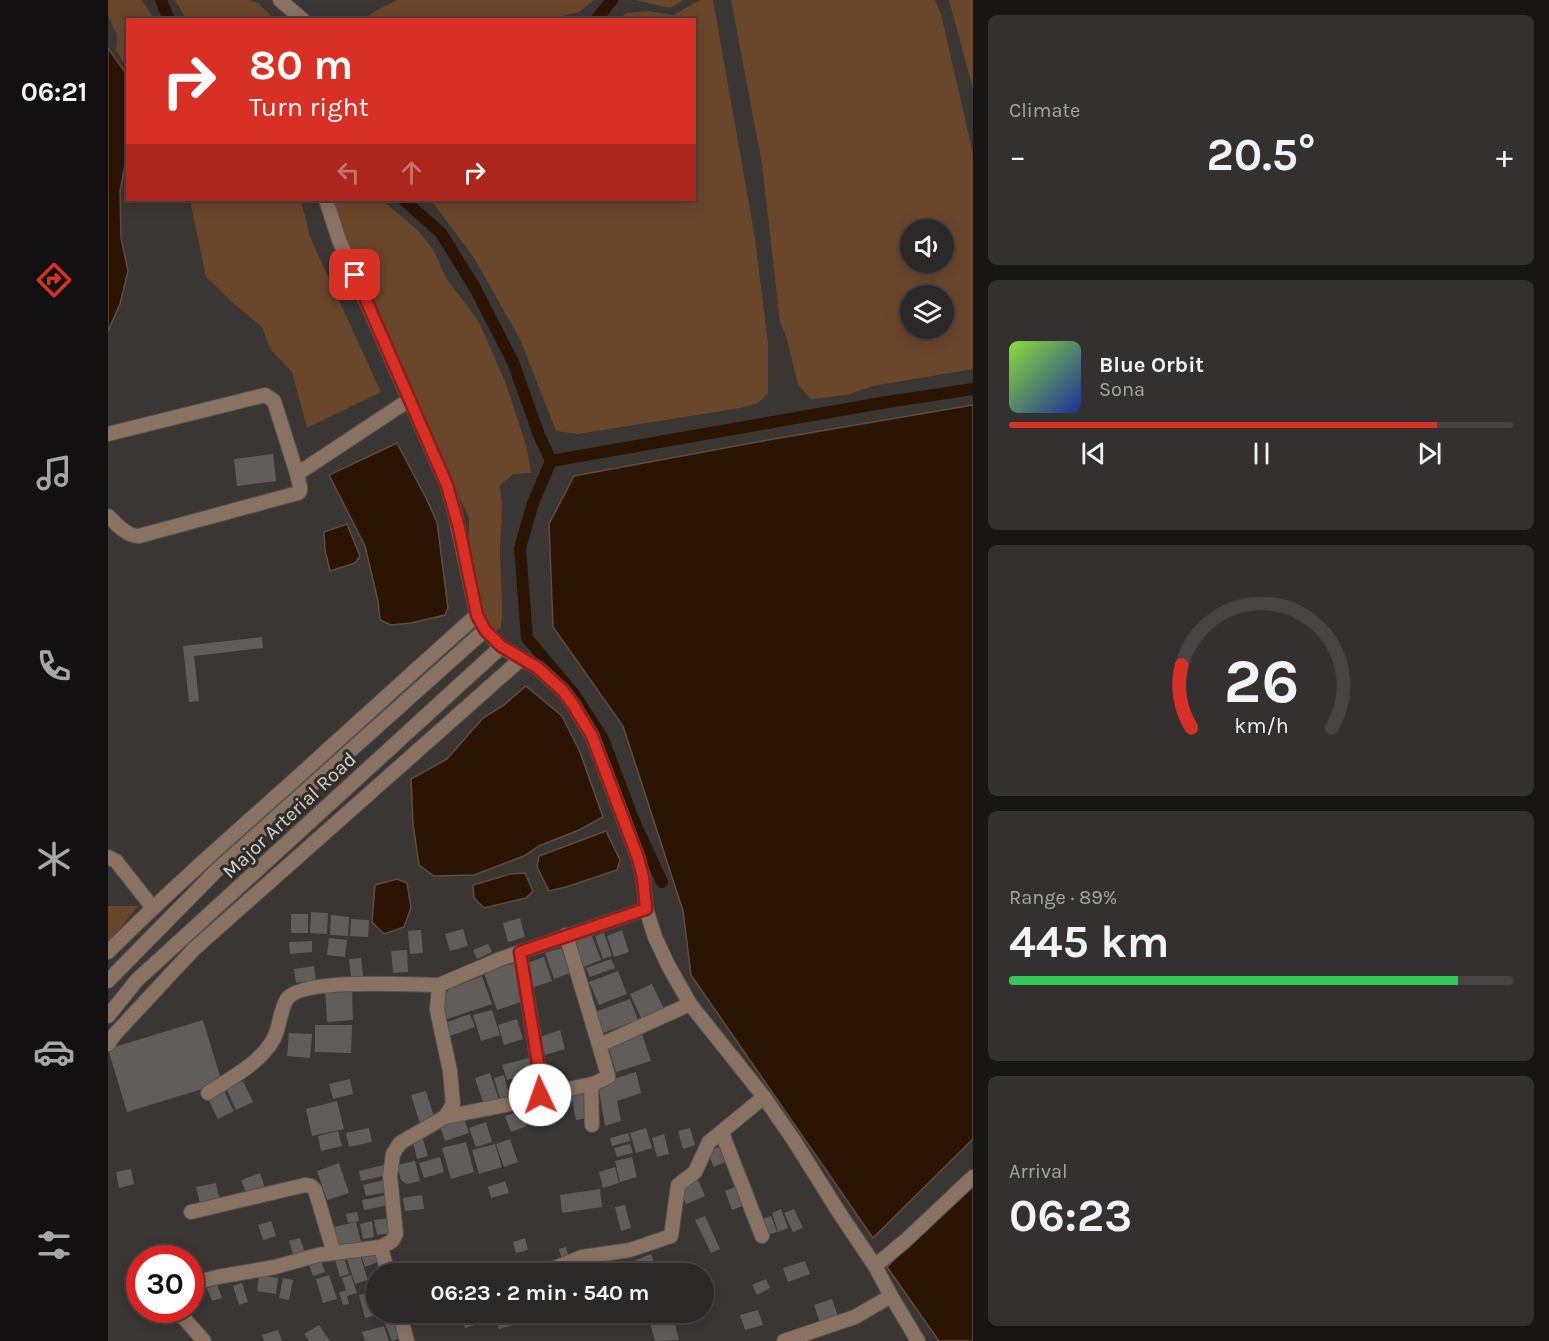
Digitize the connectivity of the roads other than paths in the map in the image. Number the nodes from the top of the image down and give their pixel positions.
1 (280, 0) edge
2 (301, 18) edge
3 (327, 201) edge
4 (409, 400) junction
5 (108, 434) edge
6 (297, 474) junction
7 (108, 516) edge
8 (477, 615) junction
9 (485, 630) junction
10 (501, 646) junction
11 (521, 658) junction
12 (108, 857) edge
13 (153, 908) junction
14 (646, 909) junction
15 (566, 936) junction
16 (108, 952) edge
17 (520, 952) junction
18 (108, 981) edge
19 (439, 985) junction
20 (690, 1004) junction
21 (108, 1016) edge
22 (108, 1044) edge
23 (600, 1045) junction
24 (592, 1084) junction
25 (208, 1093) dead end
26 (540, 1095) junction
27 (764, 1097) junction
28 (445, 1117) junction
29 (592, 1125) dead end
30 (722, 1133) junction
31 (973, 1177) edge
32 (191, 1212) dead end
33 (762, 1236) dead end
34 (381, 1247) junction
35 (334, 1253) junction
36 (385, 1263) edge
37 (567, 1263) edge
38 (875, 1266) junction
39 (204, 1280) edge
40 (891, 1296) junction
41 (188, 1323) edge
42 (403, 1323) edge
43 (204, 1341) edge
44 (407, 1341) edge
45 (784, 1341) edge
46 (918, 1341) edge

1 - 2 street
3 - 4 street
4 - 6 street
4 - 8 street
5 - 6 street
6 - 7 street
8 - 9 street
8 - 13 street
9 - 10 street
9 - 18 street, Major Arterial Road
10 - 11 street
10 - 21 street, Major Arterial Road
11 - 14 street
11 - 22 street
12 - 13 street
13 - 16 street
14 - 15 street
14 - 20 street
15 - 17 street
15 - 23 street
17 - 19 street
17 - 26 street
19 - 25 street
19 - 28 street
20 - 23 street
20 - 27 street
23 - 24 street
24 - 26 street
24 - 29 street
26 - 28 street
27 - 30 street
27 - 38 street
28 - 34 street
30 - 33 street
30 - 37 street
31 - 38 street
32 - 35 street
34 - 35 street
34 - 36 street
35 - 39 street
38 - 40 street
40 - 45 street
40 - 46 street
41 - 43 street
42 - 44 street

